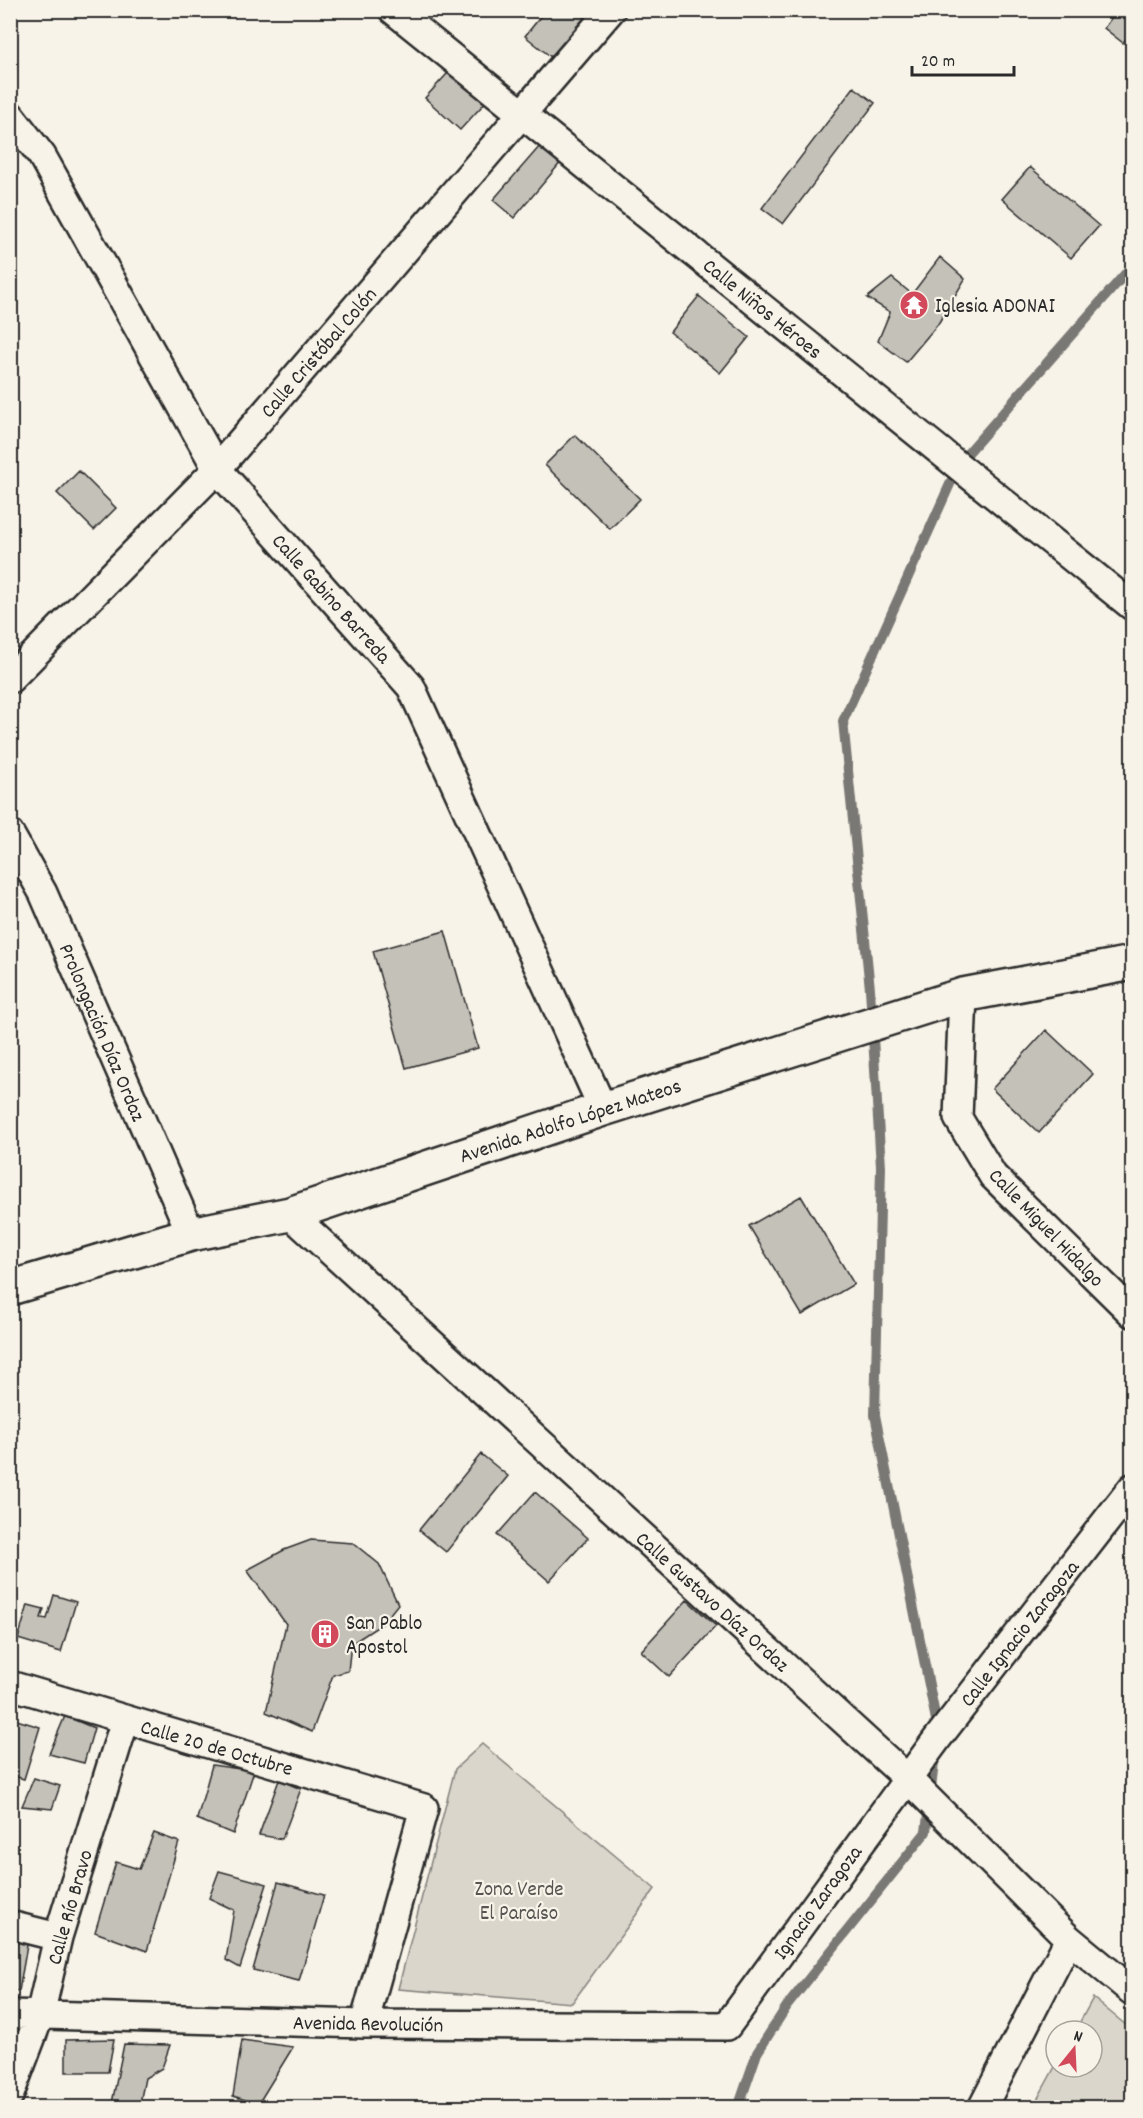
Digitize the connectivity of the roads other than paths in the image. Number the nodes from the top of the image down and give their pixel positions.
1 (393, 10) edge
2 (611, 10) edge
3 (10, 115) edge
4 (522, 115) junction
5 (218, 469) junction
6 (1132, 606) edge
7 (10, 679) edge
8 (10, 834) edge
9 (1132, 963) edge
10 (963, 995) junction
11 (603, 1109) junction
12 (290, 1214) junction
13 (191, 1234) junction
14 (10, 1288) edge
15 (1132, 1313) edge
16 (1132, 1488) edge
17 (10, 1685) edge
18 (125, 1720) junction
19 (908, 1779) junction
20 (10, 1925) edge
21 (58, 1937) junction
22 (1069, 1939) junction
23 (1132, 1991) edge
24 (10, 2014) edge
25 (40, 2015) junction
26 (364, 2024) junction
27 (727, 2026) joint
28 (10, 2094) edge
29 (982, 2108) edge

1 - 4 street, Calle Niños Héroes
2 - 4 street, Calle Cristóbal Colón
3 - 5 street, Calle Gabino Barreda
4 - 5 street, Calle Cristóbal Colón
4 - 6 street, Calle Niños Héroes
5 - 7 street, Calle Cristóbal Colón
5 - 11 street, Calle Gabino Barreda
8 - 13 street, Prolongación Díaz Ordaz
9 - 10 main road, Avenida Adolfo López Mateos
10 - 11 main road, Avenida Adolfo López Mateos
10 - 15 street, Calle Miguel Hidalgo
11 - 12 main road, Avenida Adolfo López Mateos
12 - 13 main road, Avenida Adolfo López Mateos
12 - 19 street, Calle Gustavo Díaz Ordaz
13 - 14 main road, Avenida Adolfo López Mateos
16 - 19 street, Calle Ignacio Zaragoza
17 - 18 street, Calle 20 de Octubre
18 - 21 street, Calle Río Bravo
18 - 26 street, Calle 20 de Octubre
19 - 22 street, Calle Gustavo Díaz Ordaz
19 - 27 street, Ignacio Zaragoza
20 - 21 street
21 - 25 street, Calle Río Bravo
22 - 23 street, Calle Gustavo Díaz Ordaz
22 - 29 street
24 - 25 street, Avenida Revolución
25 - 26 street, Avenida Revolución
25 - 28 street, Calle Río Bravo
26 - 27 street, Avenida Revolución

